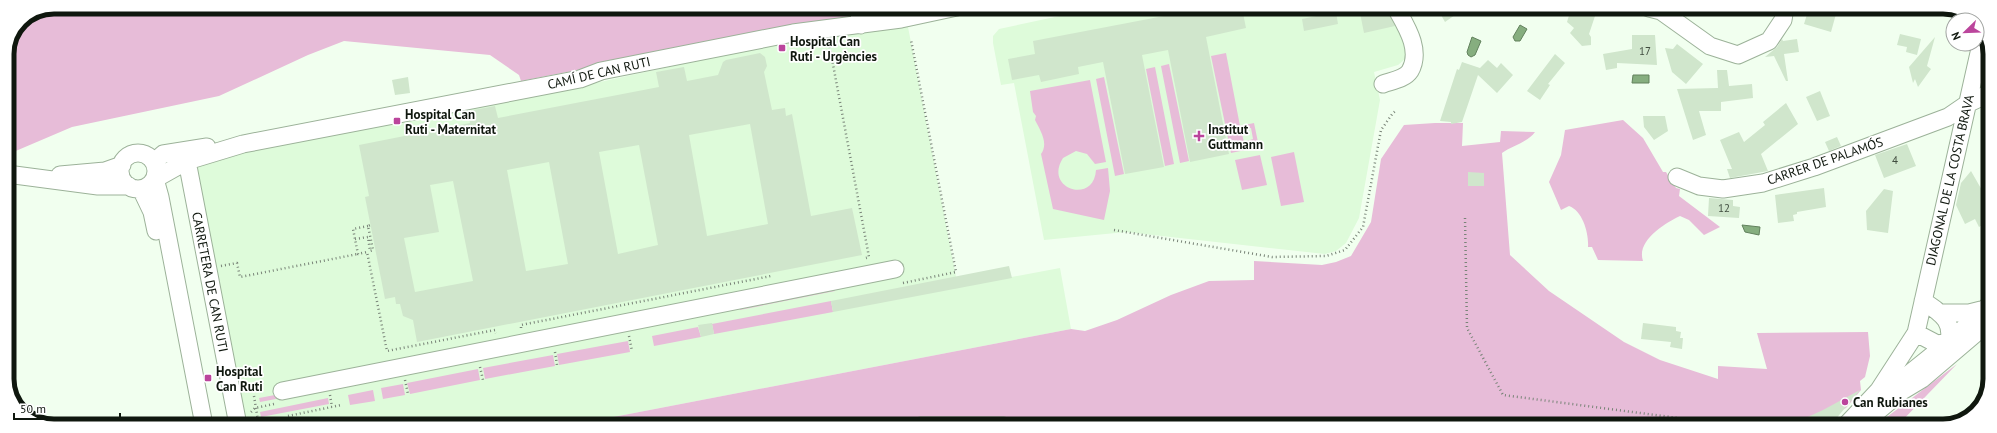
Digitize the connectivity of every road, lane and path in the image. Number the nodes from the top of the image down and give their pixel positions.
1 (859, 14) edge
2 (928, 14) edge
3 (1399, 14) edge
4 (1665, 14) edge
5 (1784, 14) edge
6 (861, 25) junction
7 (828, 38) dead end
8 (1979, 52) edge
9 (1383, 84) dead end
10 (1983, 96) edge
11 (1966, 104) junction
12 (1397, 110) dead end
13 (243, 144) junction
14 (187, 161) junction
15 (154, 162) junction
16 (122, 165) junction
17 (14, 175) edge
18 (1677, 177) dead end
19 (32, 178) junction
20 (143, 189) junction
21 (1465, 218) dead end
22 (1114, 230) dead end
23 (355, 239) junction
24 (358, 254) junction
25 (862, 259) dead end
26 (216, 267) dead end
27 (895, 269) dead end
28 (772, 276) dead end
29 (1923, 301) junction
30 (1941, 313) junction
31 (1983, 313) edge
32 (1983, 317) edge
33 (1983, 318) edge
34 (516, 329) dead end
35 (502, 332) dead end
36 (1916, 333) junction
37 (630, 340) dead end
38 (1949, 342) junction
39 (632, 351) dead end
40 (556, 355) dead end
41 (479, 364) dead end
42 (557, 366) dead end
43 (483, 380) dead end
44 (282, 391) dead end
45 (1902, 392) junction
46 (254, 396) dead end
47 (341, 405) dead end
48 (288, 416) dead end
49 (193, 419) edge
50 (203, 419) edge
51 (237, 419) edge
52 (258, 419) edge
53 (1686, 419) edge
54 (1856, 419) edge
55 (1858, 419) edge
56 (1860, 419) edge

1 - 6 street
2 - 6 street, CAMÍ DE CAN RUTI
3 - 9 street
4 - 5 street
6 - 13 street, CAMÍ DE CAN RUTI
7 - 25 path
8 - 11 street, DIAGONAL DE LA COSTA BRAVA
10 - 11 street, CARRER DE PALAMÓS
11 - 18 street, CARRER DE PALAMÓS
11 - 29 street, DIAGONAL DE LA COSTA BRAVA
12 - 22 path
13 - 14 street, CAMÍ DE CAN RUTI
13 - 15 street, CAMÍ DE CAN RUTI
14 - 20 street, CAMÍ DE CAN RUTI
14 - 51 street, CARRETERA DE CAN RUTI
15 - 16 street
15 - 20 street
16 - 19 street
16 - 20 street
17 - 19 street
19 - 20 street
20 - 49 street
20 - 50 street
21 - 53 path
23 - 23 path
23 - 24 path
24 - 26 path
24 - 35 path
27 - 44 street
28 - 34 path
29 - 30 street
29 - 36 street, DIAGONAL DE LA COSTA BRAVA
30 - 31 street
30 - 38 street
32 - 38 street
33 - 45 street
36 - 38 street
36 - 54 street
37 - 39 path
38 - 45 street
38 - 55 street
40 - 42 path
41 - 43 path
45 - 56 street
46 - 52 path
47 - 48 path

